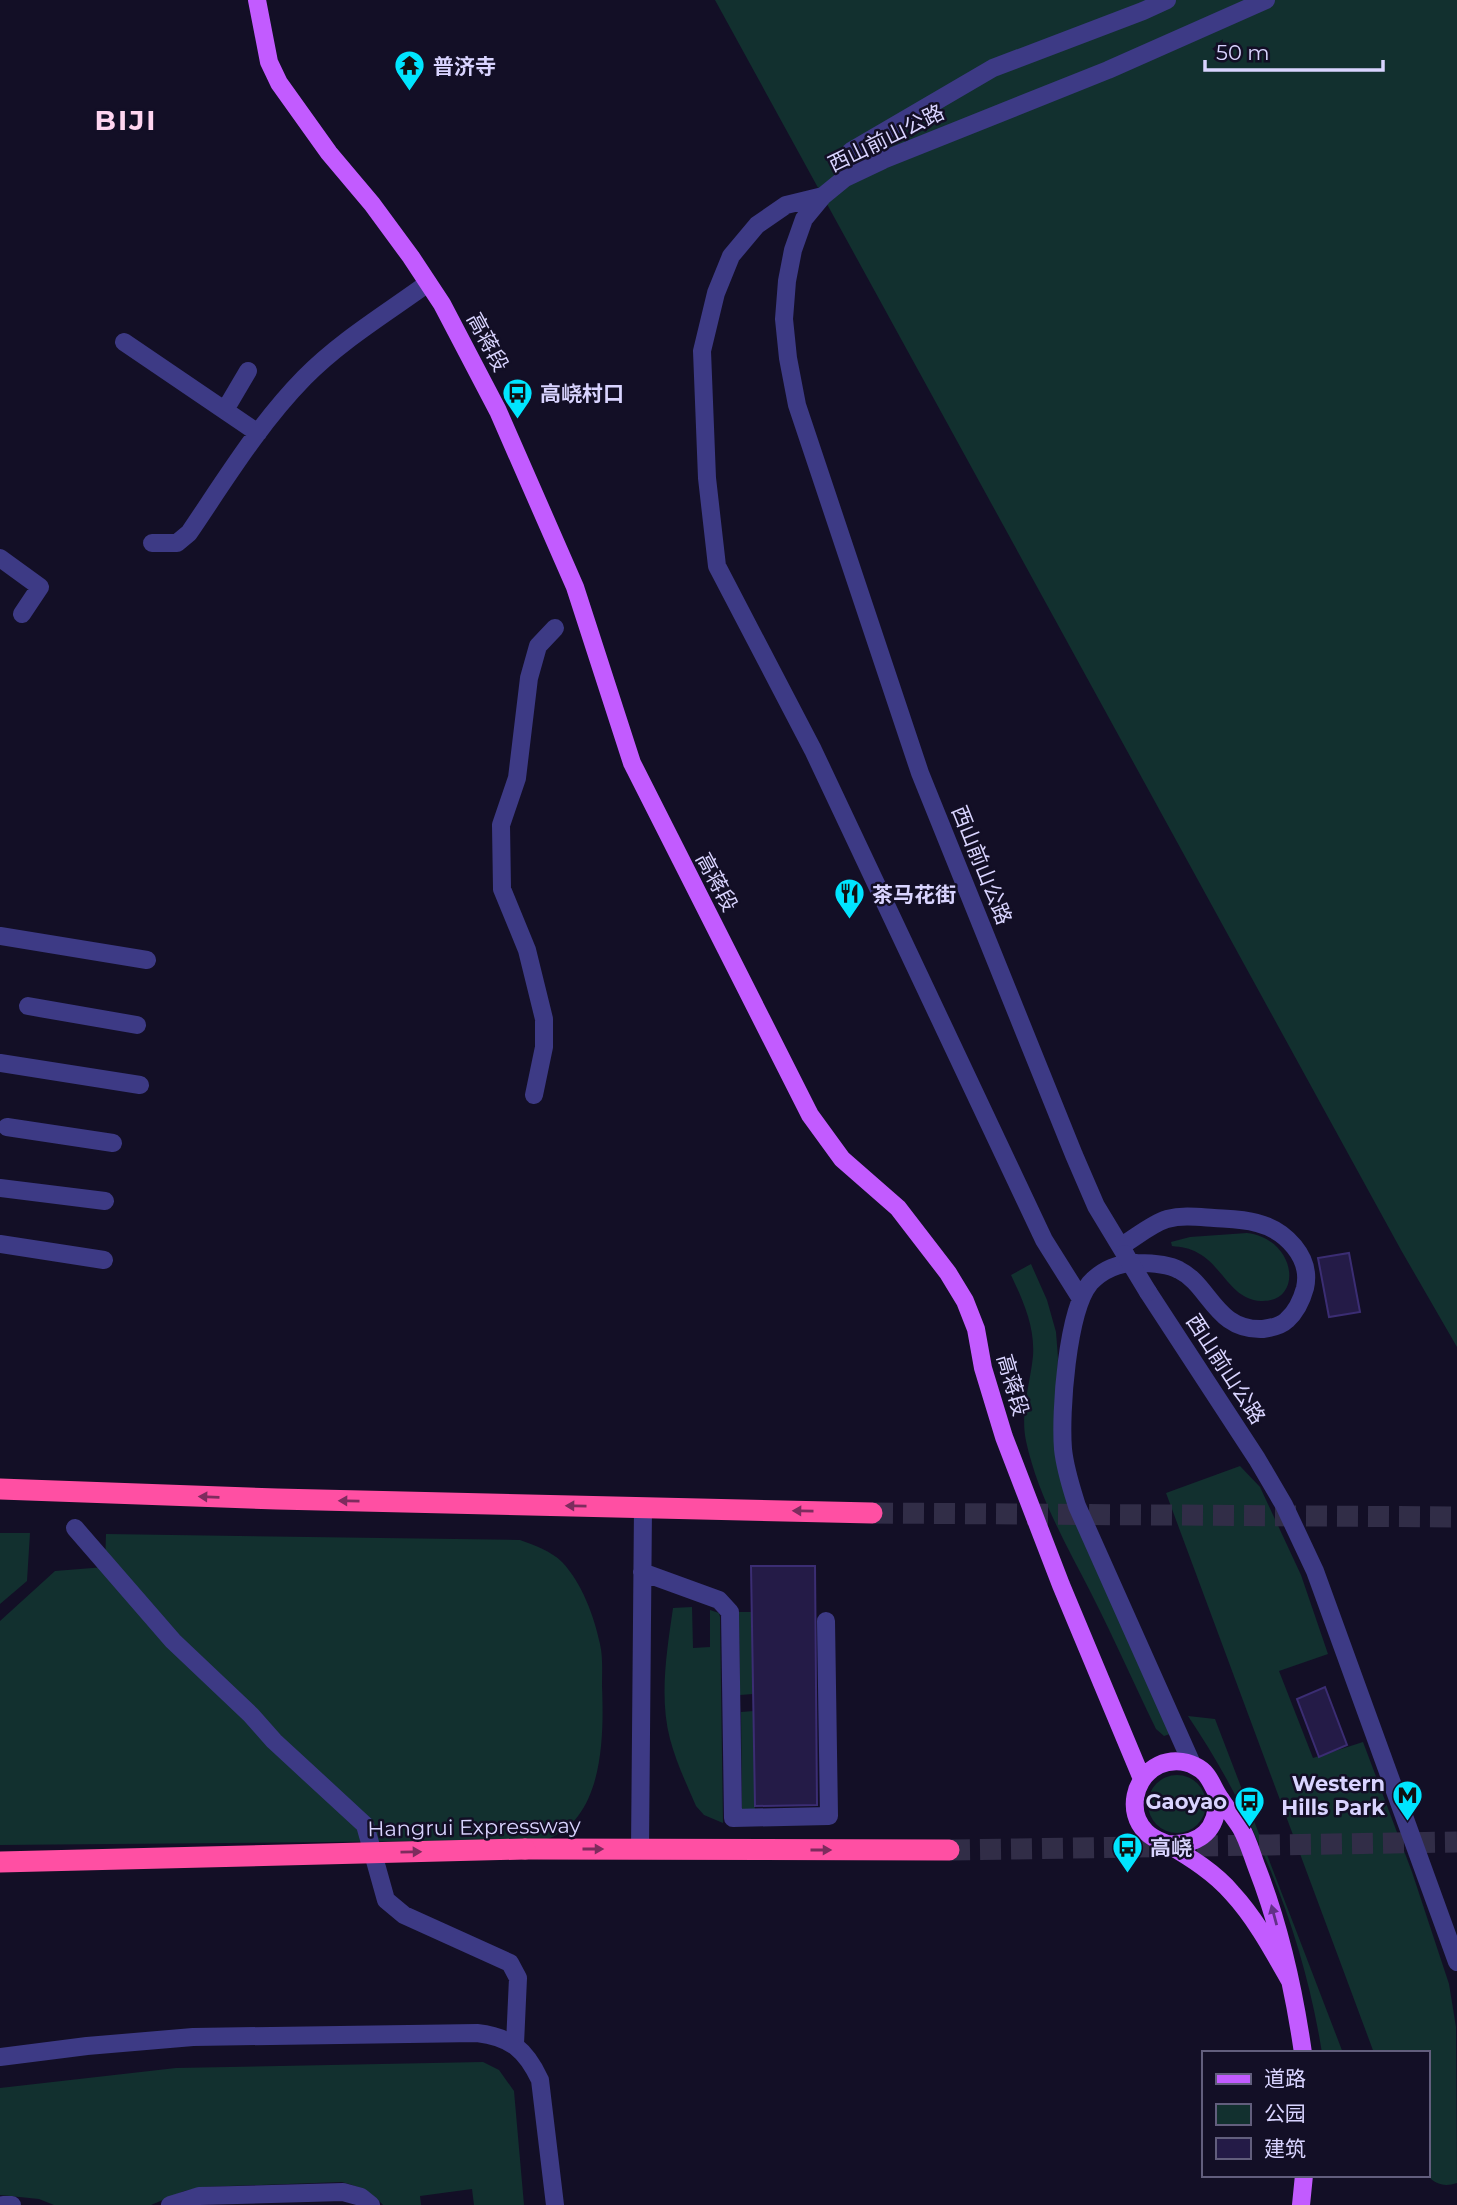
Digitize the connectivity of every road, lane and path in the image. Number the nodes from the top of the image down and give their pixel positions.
1 (257, 0) edge
2 (1167, 0) edge
3 (1266, 0) edge
4 (845, 178) junction
5 (823, 196) junction
6 (428, 283) junction
7 (124, 342) dead end
8 (248, 371) dead end
9 (225, 410) junction
10 (258, 433) junction
11 (152, 543) dead end
12 (0, 558) edge
13 (22, 614) dead end
14 (555, 628) dead end
15 (0, 936) edge
16 (147, 960) dead end
17 (28, 1006) dead end
18 (136, 1025) dead end
19 (0, 1063) edge
20 (140, 1085) dead end
21 (534, 1095) dead end
22 (7, 1127) dead end
23 (113, 1143) dead end
24 (0, 1188) edge
25 (105, 1201) dead end
26 (0, 1244) edge
27 (1123, 1250) junction
28 (104, 1260) dead end
29 (1081, 1299) junction
30 (0, 1489) edge
31 (643, 1507) junction
32 (872, 1513) tunnel mouth
33 (75, 1528) dead end
34 (642, 1572) junction
35 (826, 1622) dead end
36 (1192, 1764) junction
37 (1142, 1779) junction
38 (1217, 1795) junction
39 (1167, 1844) junction
40 (640, 1849) junction
41 (949, 1850) tunnel mouth
42 (375, 1859) junction
43 (0, 1864) edge
44 (1457, 1962) edge
45 (1290, 1981) junction
46 (515, 2044) junction
47 (1303, 2051) edge
48 (0, 2057) edge
49 (1304, 2177) edge
50 (246, 2200) edge
51 (3, 2205) edge
52 (12, 2205) edge
53 (170, 2205) edge
54 (371, 2205) edge
55 (555, 2205) edge
56 (1301, 2205) edge

1 - 6 main road, 高蒋段
2 - 4 street
3 - 4 street, 西山前山公路
4 - 5 street, 西山前山公路
5 - 27 street, 西山前山公路
5 - 29 street
6 - 10 street
6 - 37 main road, 高蒋段
7 - 9 street
8 - 9 street
9 - 10 street
10 - 11 street
12 - 13 street
14 - 21 street
15 - 16 street
17 - 18 street
19 - 20 street
22 - 23 street
24 - 25 street
26 - 28 street
27 - 29 street
27 - 44 street, 西山前山公路, bridge
29 - 36 street
31 -> 30 highway
32 -> 31 highway
31 - 34 street
33 - 42 street
34 - 35 street
34 - 40 street
36 - 37 main road
36 - 38 main road
37 - 39 main road
38 - 39 main road
45 -> 38 main road
39 - 45 main road
40 -> 41 highway, Hangrui Expressway
43 -> 40 highway, Hangrui Expressway, bridge
42 - 43 street
42 - 46 street
45 - 47 main road
46 - 48 street
46 - 55 street
49 - 56 main road
50 - 53 street
50 - 54 street
51 - 52 street

